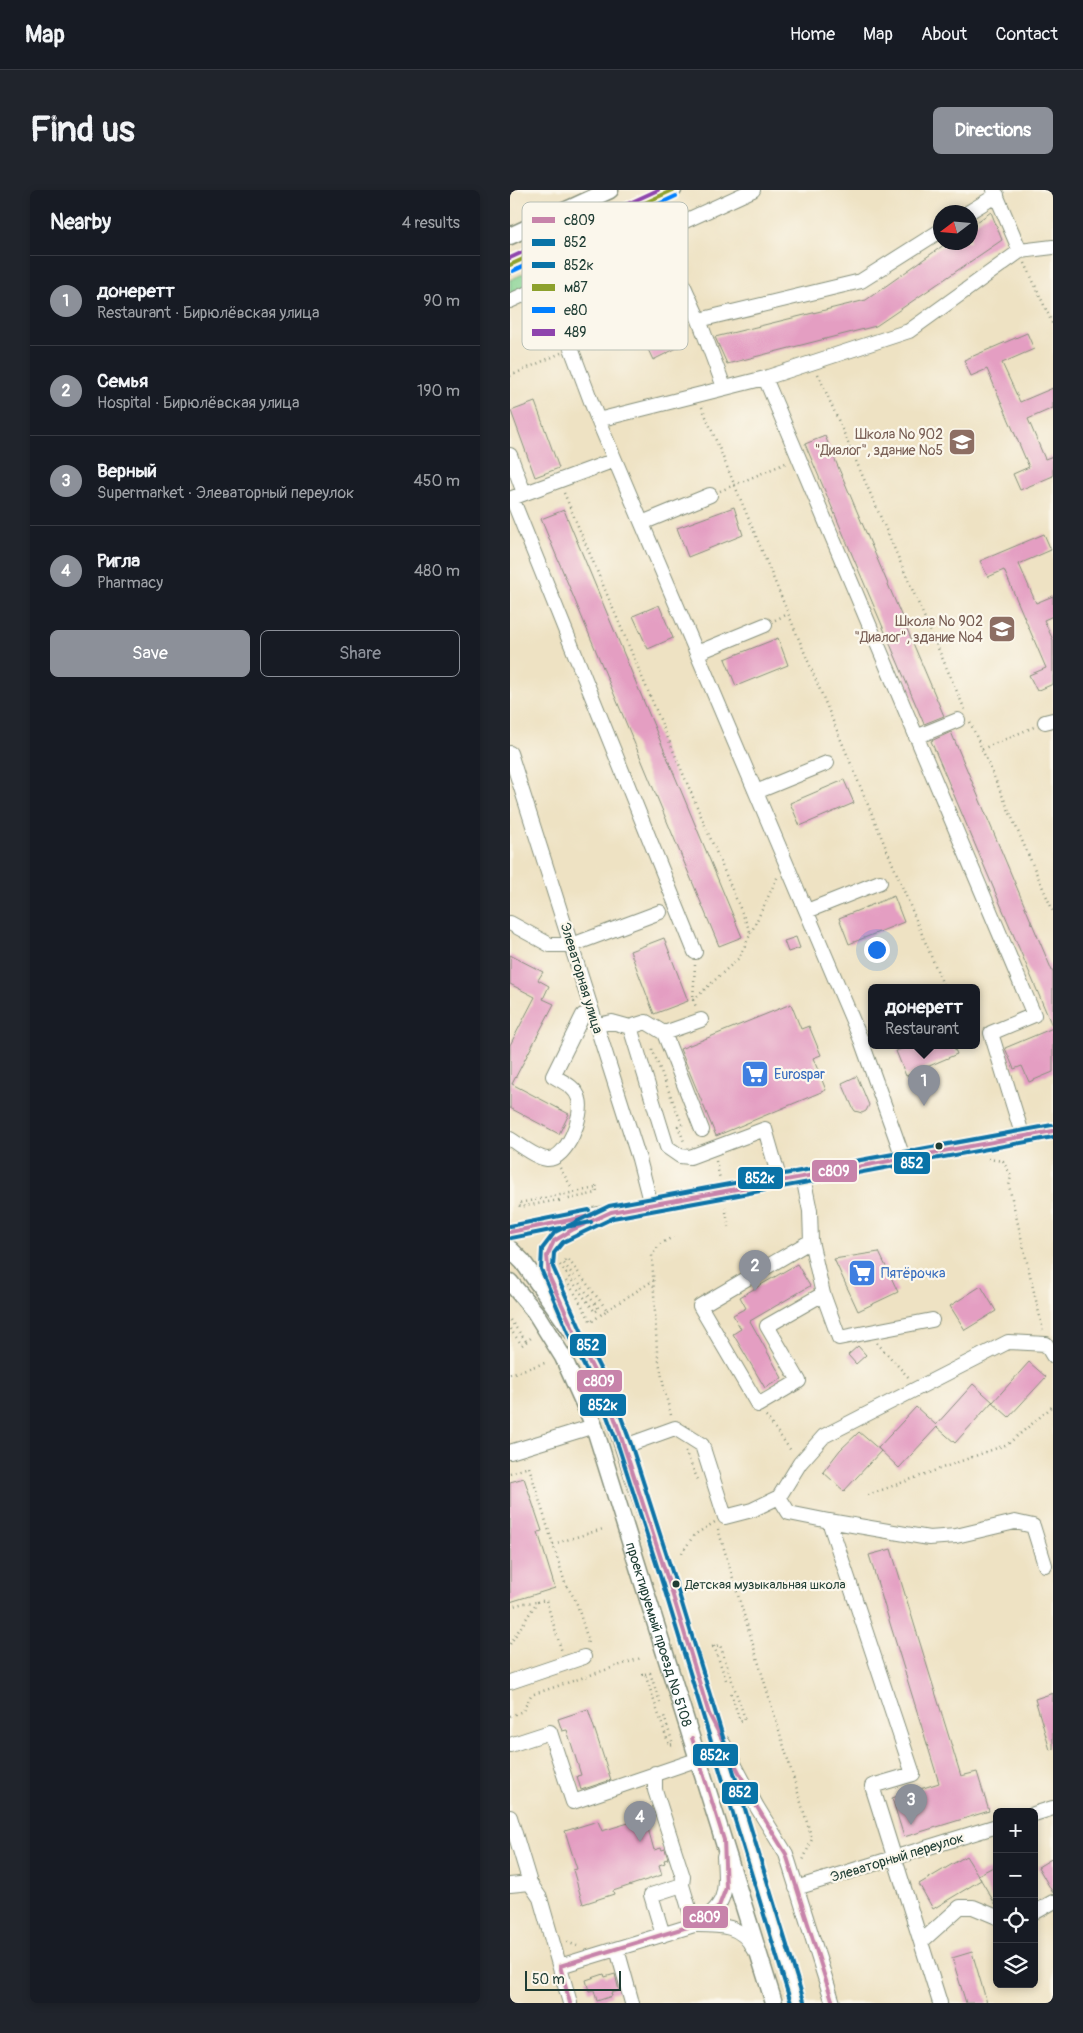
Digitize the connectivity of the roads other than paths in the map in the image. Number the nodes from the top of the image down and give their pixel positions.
1 (610, 190) edge
2 (673, 190) edge
3 (754, 190) edge
4 (996, 193) edge
5 (584, 202) edge
6 (647, 202) edge
7 (978, 206) edge
8 (688, 220) edge
9 (522, 230) edge
10 (933, 235) edge
11 (510, 236) edge
12 (1053, 247) edge
13 (1020, 251) junction
14 (522, 259) edge
15 (510, 265) edge
16 (522, 295) edge
17 (688, 295) edge
18 (510, 301) edge
19 (699, 320) junction
20 (572, 350) edge
21 (765, 378) junction
22 (724, 387) junction
23 (598, 420) junction
24 (510, 455) edge
25 (615, 460) junction
26 (524, 493) junction
27 (710, 495) road end
28 (642, 522) junction
29 (765, 624) dead end
30 (697, 653) junction
31 (958, 720) dead end
32 (916, 737) junction
33 (510, 753) edge
34 (827, 763) dead end
35 (756, 792) junction
36 (880, 882) dead end
37 (807, 911) junction
38 (660, 912) dead end
39 (510, 922) edge
40 (572, 945) junction
41 (695, 952) road end
42 (595, 1019) junction
43 (701, 1020) road end
44 (636, 1025) junction
45 (664, 1033) junction
46 (866, 1038) edge
47 (869, 1049) edge
48 (700, 1124) road end
49 (1053, 1132) edge
50 (1023, 1137) junction
51 (510, 1138) edge
52 (904, 1160) junction
53 (803, 1177) junction
54 (780, 1181) junction
55 (651, 1205) junction
56 (611, 1212) junction
57 (510, 1232) edge
58 (811, 1241) junction
59 (510, 1249) edge
60 (510, 1282) edge
61 (823, 1294) junction
62 (932, 1320) dead end
63 (578, 1340) junction
64 (1053, 1356) edge
65 (594, 1426) junction
66 (625, 1446) junction
67 (510, 1452) edge
68 (779, 1497) junction
69 (829, 1521) junction
70 (1045, 1565) dead end
71 (584, 1657) road end
72 (510, 1682) edge
73 (709, 1714) junction
74 (510, 1745) edge
75 (699, 1759) junction
76 (656, 1773) junction
77 (1053, 1808) edge
78 (1038, 1813) edge
79 (510, 1817) edge
80 (993, 1827) edge
81 (724, 1840) junction
82 (895, 1858) junction
83 (530, 1883) junction
84 (510, 1885) edge
85 (682, 1885) junction
86 (802, 1886) junction
87 (1053, 1902) edge
88 (1038, 1911) edge
89 (993, 1915) edge
90 (694, 1925) junction
91 (663, 1935) junction
92 (921, 1942) junction
93 (617, 1949) junction
94 (560, 1966) junction
95 (766, 1974) junction
96 (570, 2003) edge
97 (632, 2003) edge
98 (774, 2003) edge
99 (798, 2003) edge
100 (833, 2003) edge
101 (940, 2003) edge

1 - 5 main road
2 - 6 main road
3 - 8 street
4 - 7 street
4 - 13 street
9 - 11 main road
10 - 19 street
12 - 13 street
13 - 21 street
14 - 15 main road
16 - 18 street
17 - 19 street
19 - 22 street
20 - 23 street
21 - 22 street
21 - 32 street
22 - 23 street
23 - 25 street
24 - 26 street
25 - 26 street
25 - 28 street
26 - 41 street
27 - 28 street
28 - 30 street
29 - 30 street
30 - 35 street
31 - 32 street
32 - 50 street
33 - 40 street, Элеваторная улица
34 - 35 street
35 - 37 street
36 - 37 street
37 - 46 street
38 - 40 street
39 - 40 street
40 - 42 street, Элеваторная улица
42 - 44 street
42 - 51 street
42 - 55 street, Элеваторная улица
43 - 45 street
44 - 45 street
44 - 54 street
45 - 48 street
47 - 52 street
49 - 50 street
50 - 52 street
52 - 53 street
53 - 54 street
53 - 58 street
54 - 55 street
55 - 56 street
56 - 57 street
56 - 63 street
58 - 61 street
58 - 61 street
59 - 63 main road, проектируемый проезд № 5108
60 - 65 main road, проектируемый проезд № 5108
61 - 62 street
63 - 66 main road, проектируемый проезд № 5108
64 - 68 street
65 - 67 street
65 - 75 main road, проектируемый проезд № 5108
66 - 68 street
66 - 73 main road, проектируемый проезд № 5108
68 - 69 street
69 - 70 street
69 - 82 street
71 - 72 street
73 - 86 street
73 - 99 main road, проектируемый проезд № 5108
74 - 76 street
75 - 76 street
75 - 81 main road, проектируемый проезд № 5108
76 - 85 street
77 - 78 street
79 - 83 street
80 - 82 street, Элеваторный переулок
81 - 90 street
81 - 95 main road, проектируемый проезд № 5108
82 - 86 street, Элеваторный переулок
82 - 92 street
83 - 84 street
83 - 94 street
85 - 90 street
85 - 91 street
86 - 100 street
87 - 88 street
89 - 92 street
90 - 91 street
90 - 95 street
91 - 93 street
92 - 101 street
93 - 94 street
93 - 97 street
94 - 96 street
95 - 98 main road, проектируемый проезд № 5108

